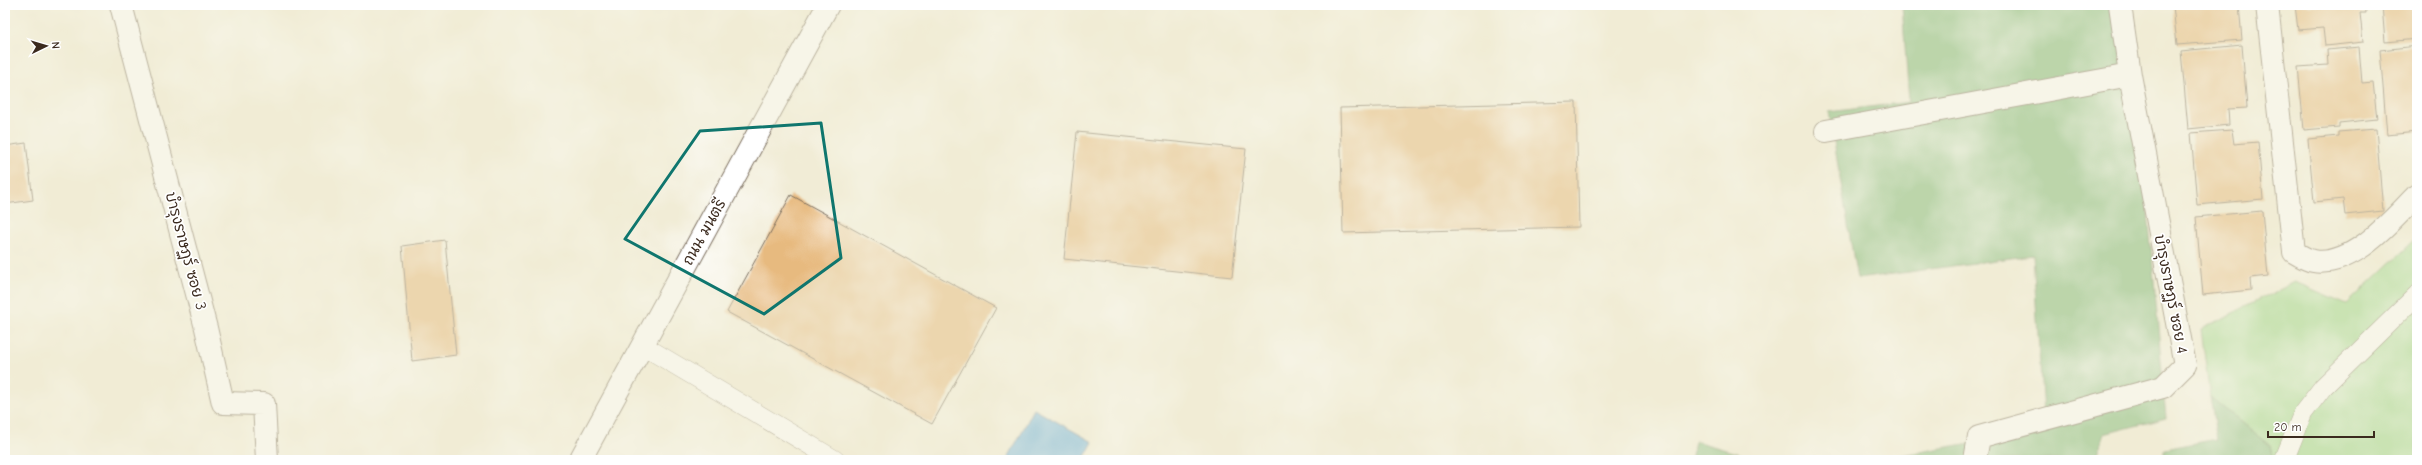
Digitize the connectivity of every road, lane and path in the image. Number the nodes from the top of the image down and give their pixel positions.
1 (121, 5) edge
2 (828, 5) edge
3 (2120, 5) edge
4 (2267, 5) edge
5 (2130, 75) junction
6 (1826, 131) dead end
7 (2417, 195) edge
8 (2417, 294) edge
9 (642, 345) junction
10 (267, 460) edge
11 (580, 460) edge
12 (835, 460) edge
13 (1976, 460) edge
14 (2284, 460) edge

1 - 10 street, บำรุงราษฏร์ ซอย 3
2 - 9 street, ถนน มนตรี
3 - 5 street, บำรุงราษฏร์ ซอย 4
4 - 7 street
5 - 6 street
5 - 13 street, บำรุงราษฏร์ ซอย 4
8 - 14 lane
9 - 11 street, ถนน มนตรี
9 - 12 lane

